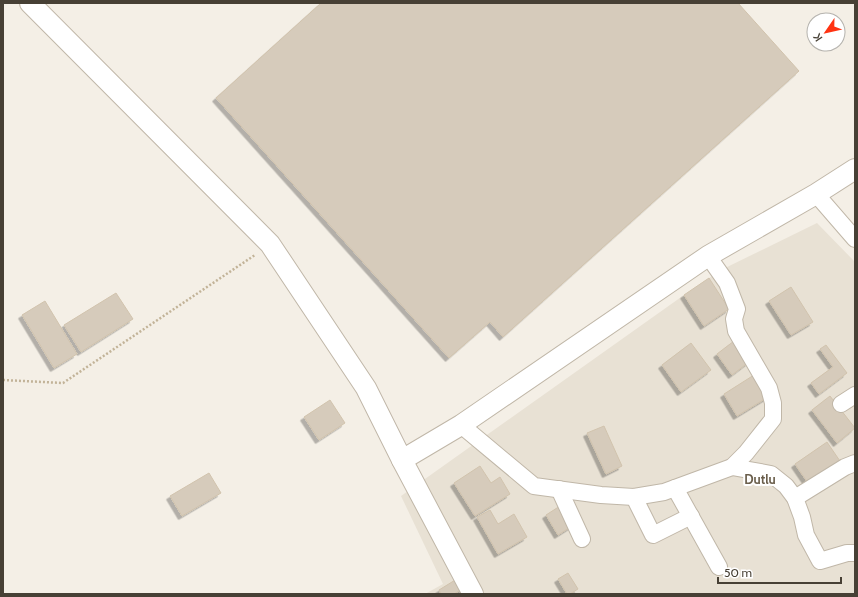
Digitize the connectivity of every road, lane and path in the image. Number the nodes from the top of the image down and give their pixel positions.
1 (30, 3) edge
2 (855, 169) edge
3 (816, 194) junction
4 (855, 239) edge
5 (270, 244) junction
6 (708, 256) junction
7 (3, 380) edge
8 (855, 395) edge
9 (841, 404) dead end
10 (461, 425) junction
11 (402, 460) junction
12 (855, 463) edge
13 (732, 467) junction
14 (675, 488) junction
15 (559, 489) junction
16 (634, 497) junction
17 (795, 498) junction
18 (691, 516) junction
19 (582, 538) dead end
20 (855, 553) edge
21 (719, 567) dead end
22 (473, 594) edge

1 - 5 street
2 - 3 street
3 - 4 street
3 - 6 street
5 - 7 path
5 - 11 street
6 - 10 street
6 - 13 street
8 - 9 street
10 - 11 street
10 - 15 street
11 - 22 street
12 - 17 street
13 - 14 street
13 - 17 street
14 - 16 street
14 - 18 street
15 - 16 street
15 - 19 street
16 - 18 street
17 - 20 street
18 - 21 street

